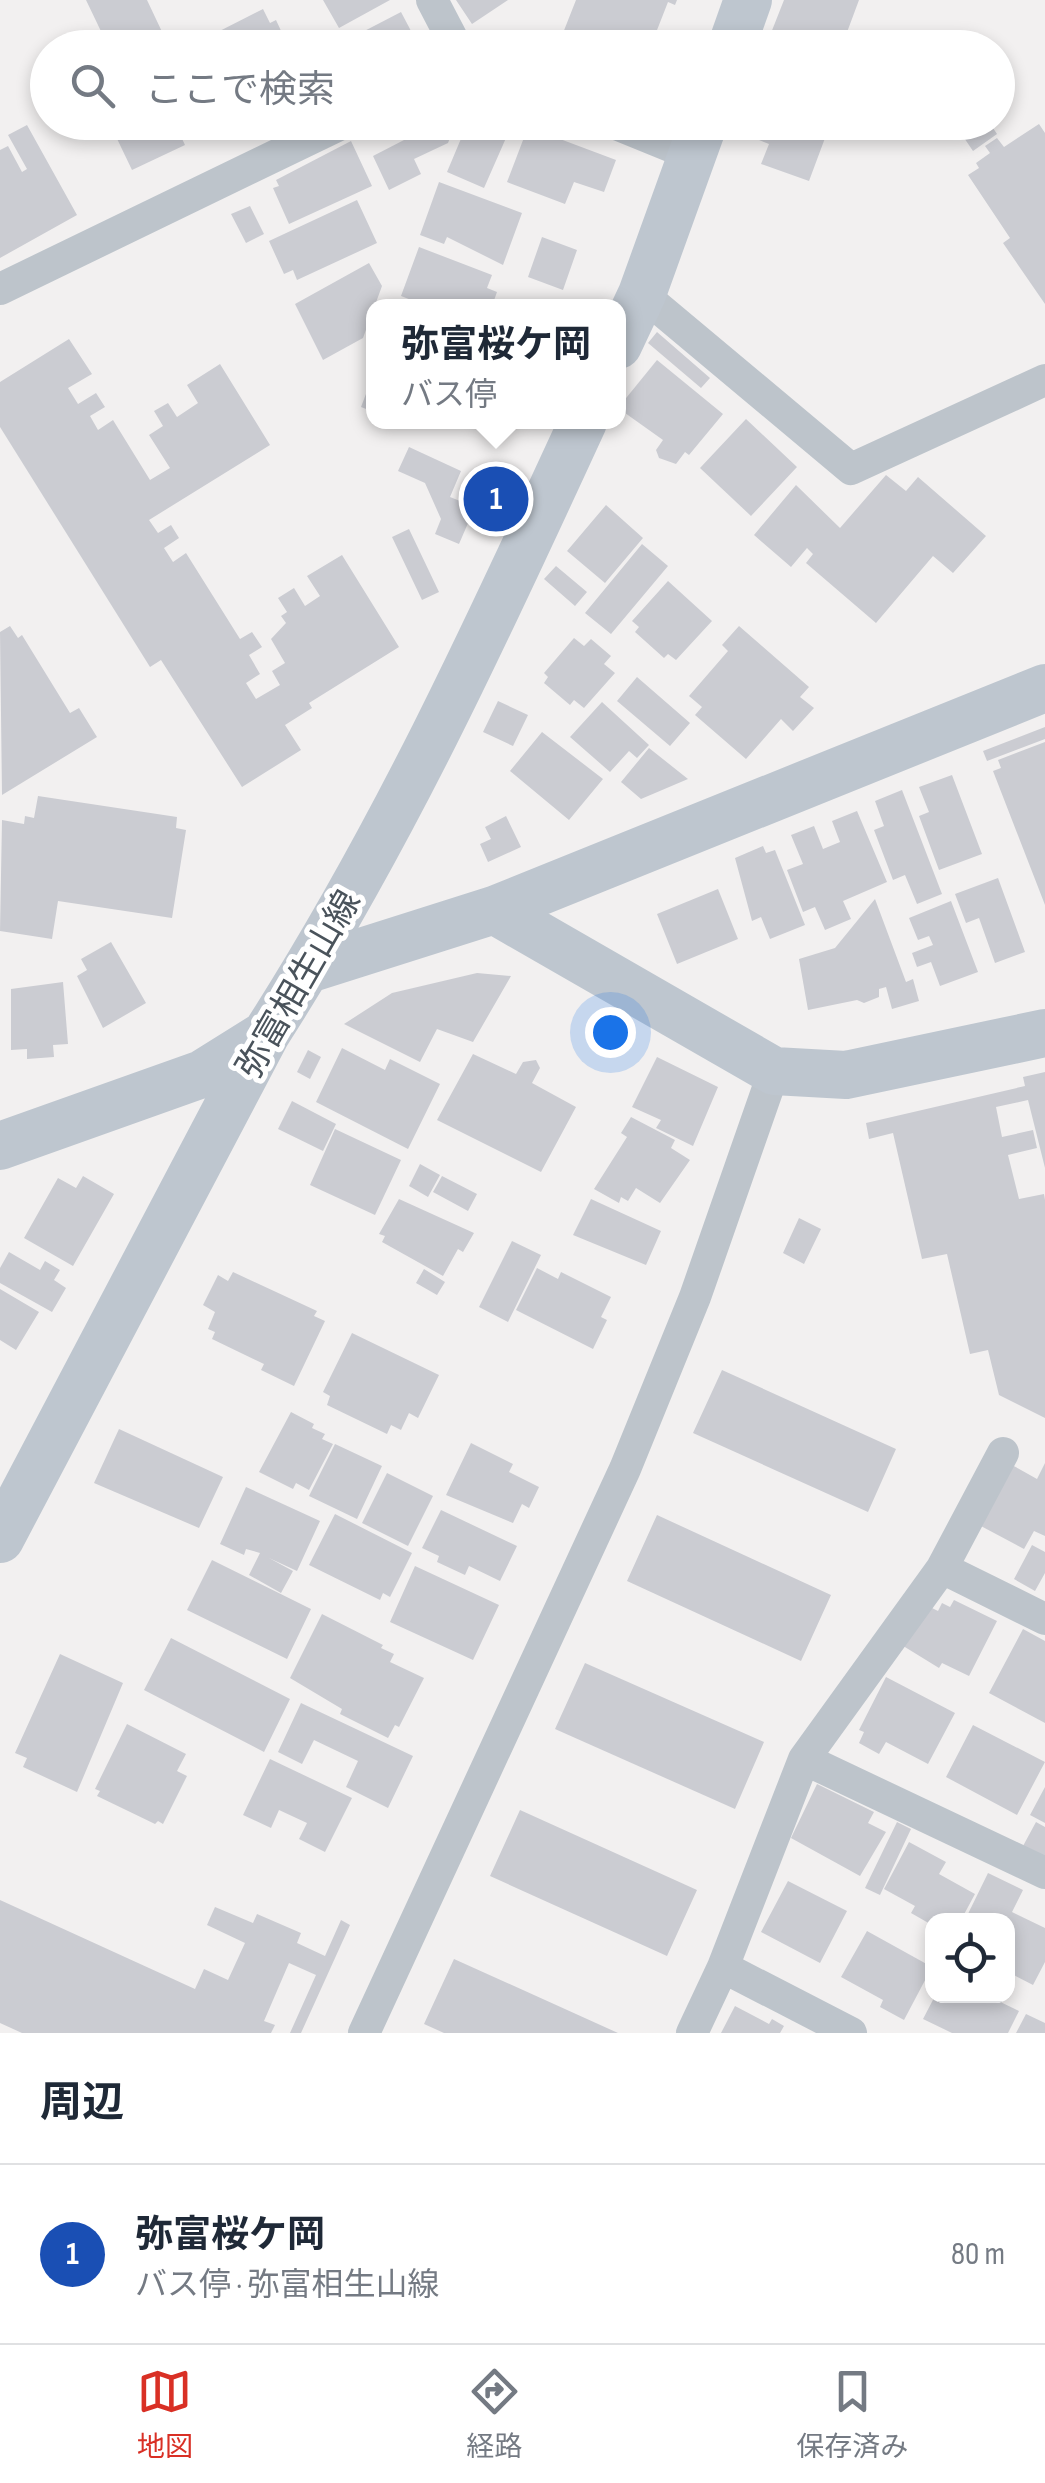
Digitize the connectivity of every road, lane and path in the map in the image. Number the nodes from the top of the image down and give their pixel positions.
1 (432, 0) edge
2 (748, 0) edge
3 (448, 30) edge
4 (737, 30) edge
5 (308, 140) edge
6 (698, 140) edge
7 (0, 290) edge
8 (642, 294) junction
9 (626, 328) edge
10 (1045, 380) edge
11 (580, 429) edge
12 (1045, 688) edge
13 (494, 910) junction
14 (308, 969) junction
15 (1045, 1033) edge
16 (266, 1034) junction
17 (774, 1071) junction
18 (0, 1146) edge
19 (1003, 1453) dead end
20 (0, 1540) edge
21 (942, 1568) junction
22 (1045, 1619) edge
23 (804, 1759) junction
24 (1045, 1873) edge
25 (724, 1967) junction
26 (364, 2033) edge
27 (692, 2033) edge
28 (851, 2033) edge

1 - 3 street
2 - 4 street
5 - 7 street
6 - 8 street
8 - 9 street
8 - 10 street
11 - 14 street, 弥富相生山線
12 - 13 street
13 - 14 street
13 - 17 street
14 - 16 street, 弥富相生山線
15 - 17 street
16 - 18 street
16 - 20 street, 弥富相生山線
17 - 26 street
19 - 21 street
21 - 22 street
21 - 23 street
23 - 24 street
23 - 25 street
25 - 27 street
25 - 28 street

